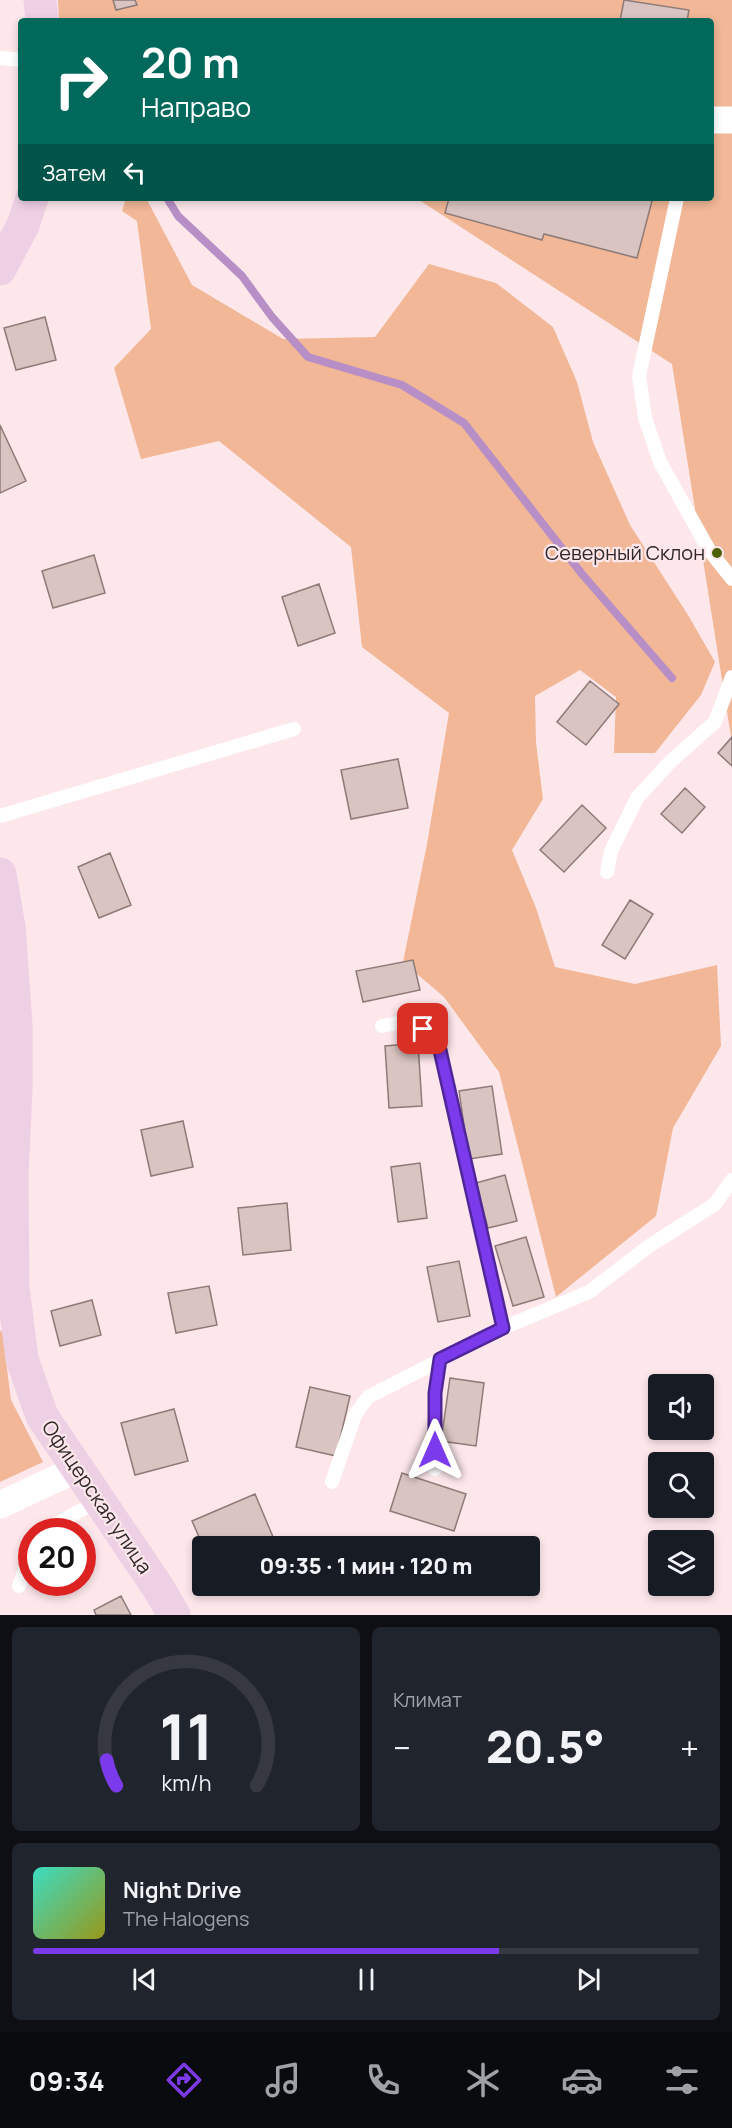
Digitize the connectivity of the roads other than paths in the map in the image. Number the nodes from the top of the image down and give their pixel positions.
1 (40, 0) edge
2 (42, 18) edge
3 (0, 58) edge
4 (18, 60) edge
5 (714, 120) edge
6 (732, 120) edge
7 (31, 201) edge
8 (676, 201) edge
9 (0, 269) edge
10 (732, 579) edge
11 (732, 677) edge
12 (294, 729) dead end
13 (0, 816) edge
14 (607, 872) dead end
15 (0, 874) edge
16 (382, 1026) dead end
17 (6, 1175) edge
18 (732, 1180) edge
19 (503, 1328) junction
20 (440, 1359) junction
21 (77, 1469) junction
22 (435, 1469) dead end
23 (332, 1482) dead end
24 (99, 1500) junction
25 (0, 1505) edge
26 (67, 1518) edge
27 (174, 1615) edge

1 - 2 street
3 - 4 lane
5 - 6 street
7 - 9 street
8 - 10 lane
11 - 14 lane
12 - 13 lane
15 - 17 street, Офицерская улица
16 - 19 lane
17 - 21 street, Офицерская улица
18 - 19 lane
19 - 20 lane
20 - 22 lane
20 - 23 lane
21 - 24 street, Офицерская улица
21 - 25 street
24 - 26 lane
24 - 27 street, Офицерская улица

